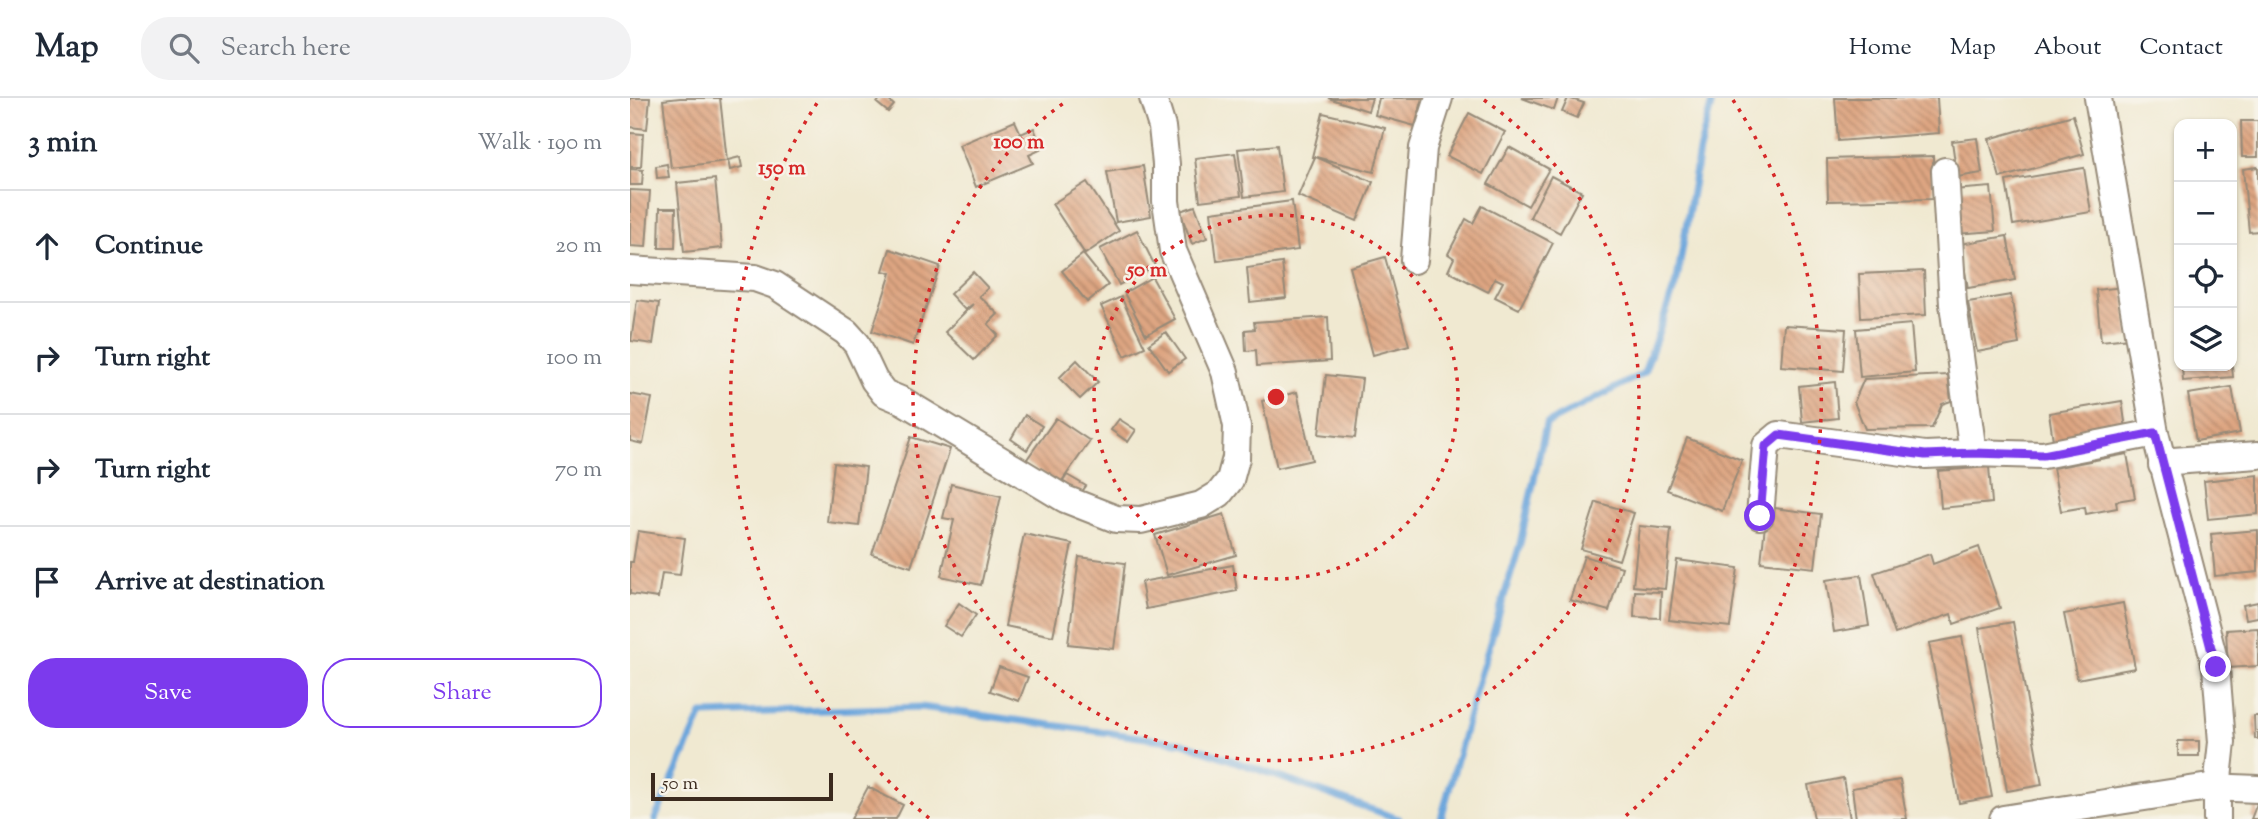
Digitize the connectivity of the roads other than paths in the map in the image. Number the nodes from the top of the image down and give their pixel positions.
1 (1153, 98) edge
2 (1439, 98) edge
3 (2098, 98) edge
4 (1945, 171) dead end
5 (1414, 260) dead end
6 (630, 270) edge
7 (2155, 433) junction
8 (1973, 453) junction
9 (2258, 455) edge
10 (2162, 465) junction
11 (1760, 516) dead end
12 (2217, 788) junction
13 (2258, 789) edge
14 (2003, 819) edge
15 (2217, 819) edge

1 - 6 street
2 - 5 street
3 - 7 street
4 - 8 street
7 - 8 street
7 - 10 street
8 - 11 street
9 - 10 street
10 - 12 street
12 - 13 street
12 - 14 street
12 - 15 street

